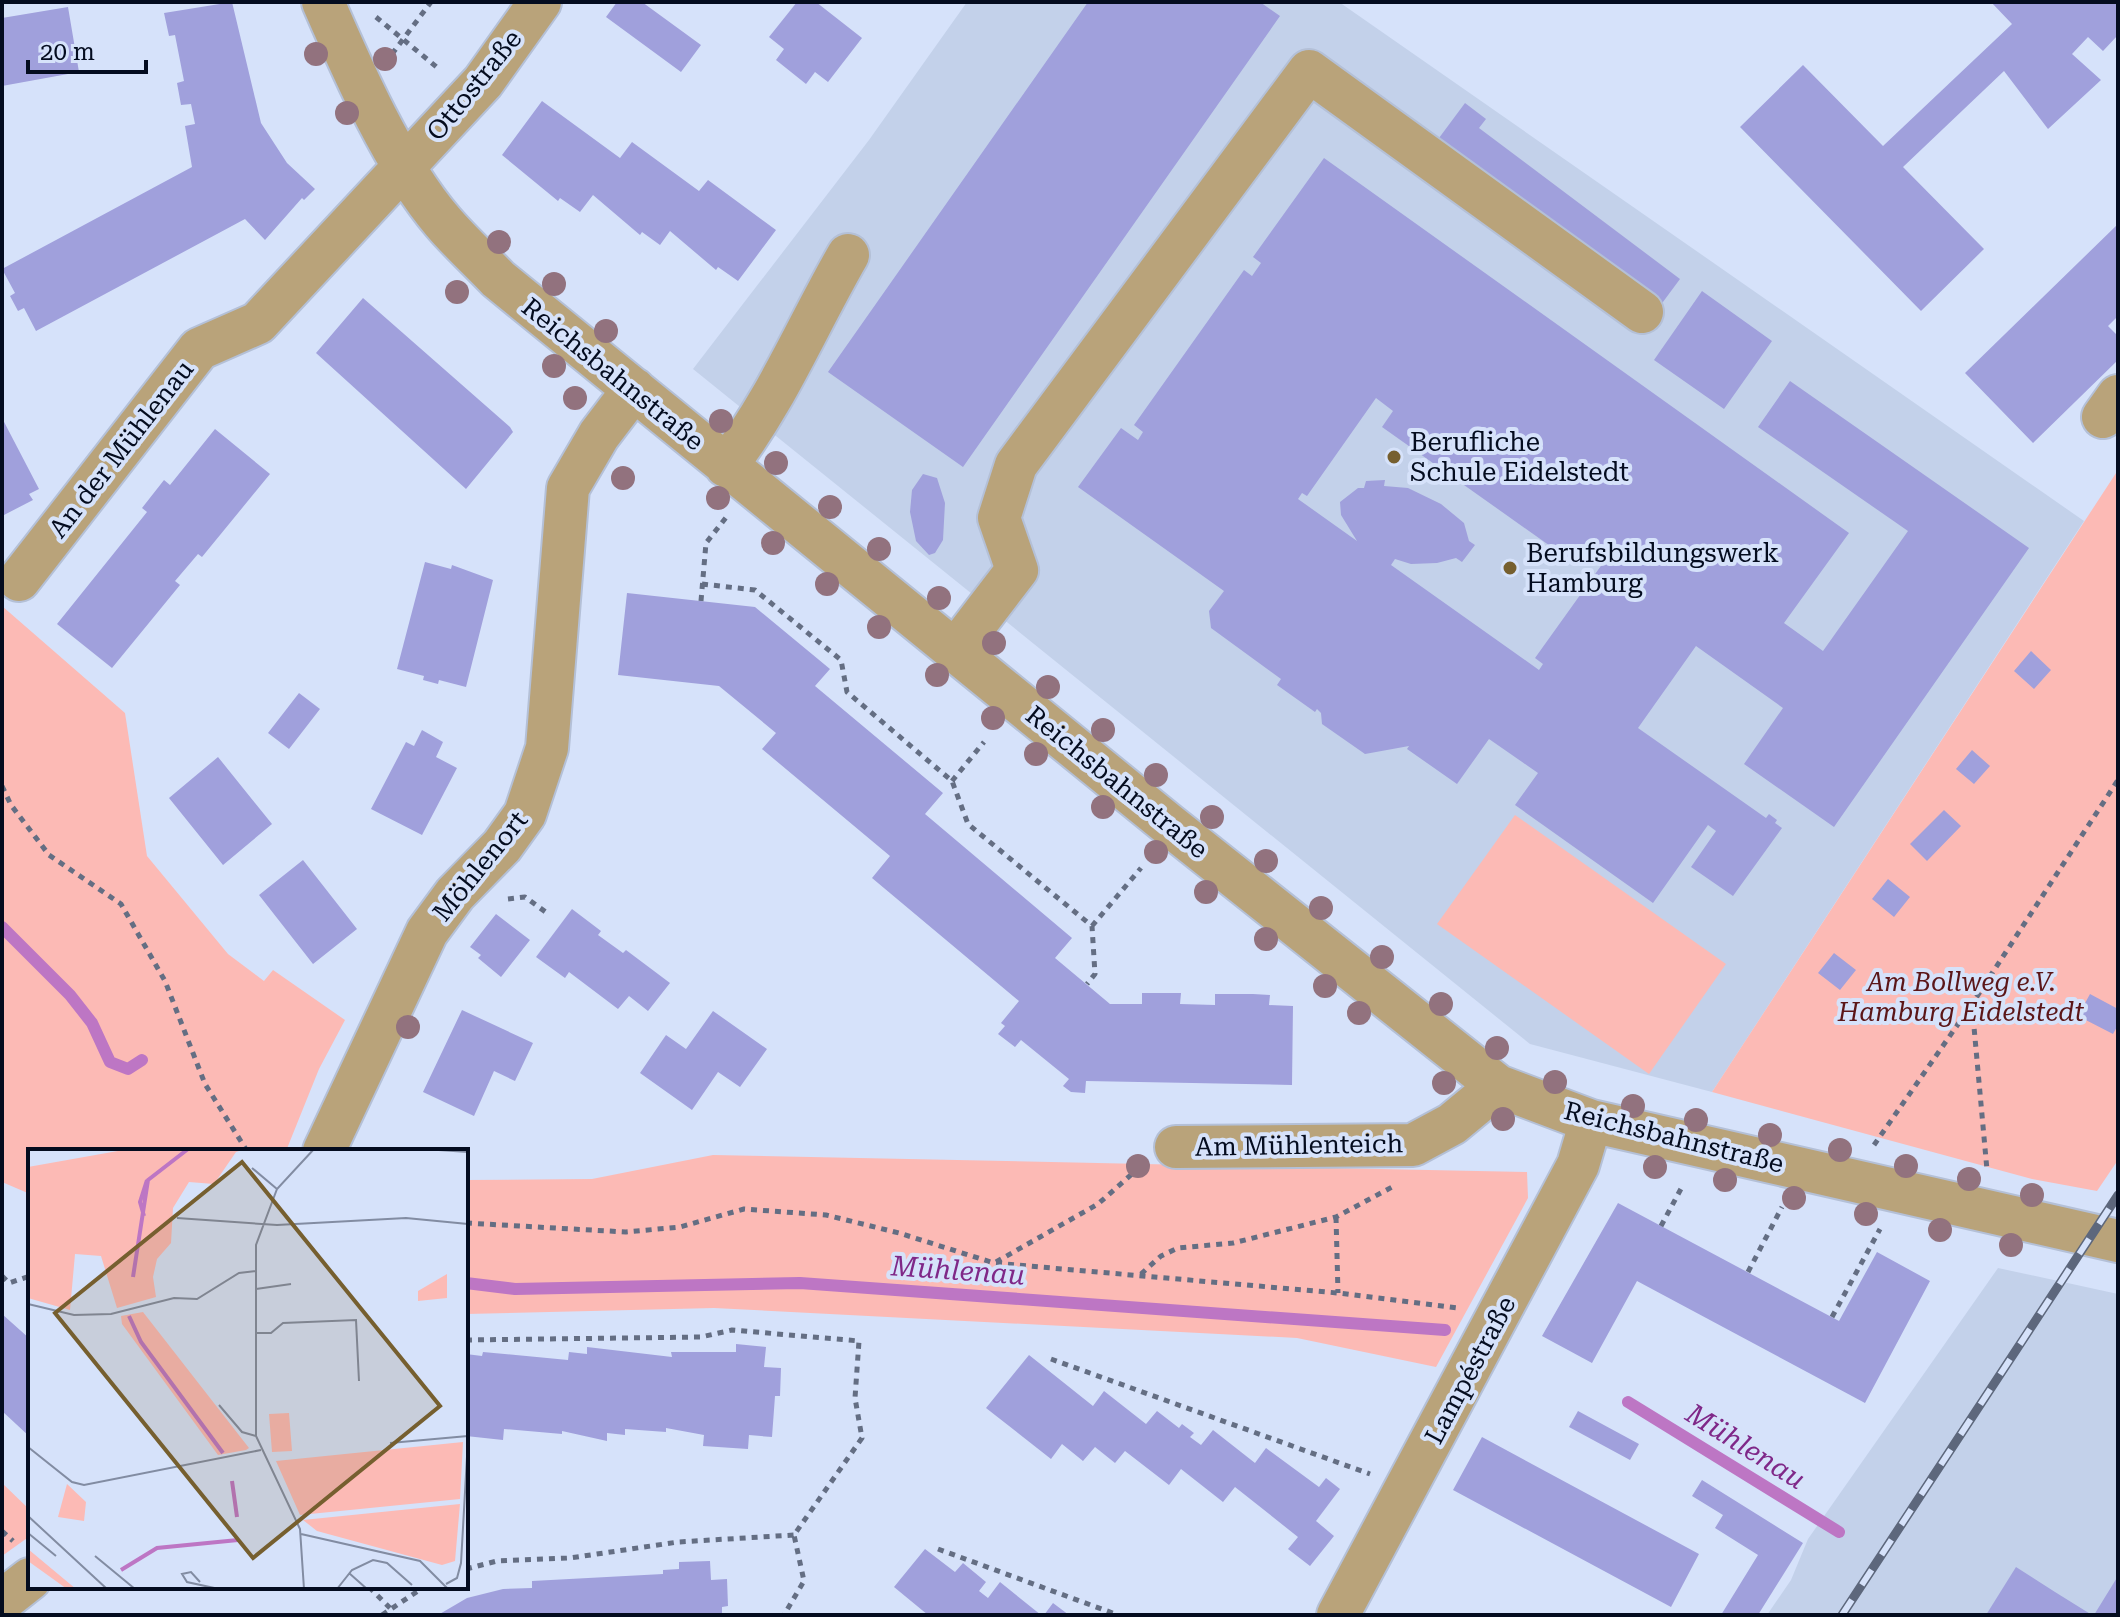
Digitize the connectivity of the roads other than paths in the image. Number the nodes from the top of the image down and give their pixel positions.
1 (323, 2) edge
2 (540, 2) edge
3 (405, 166) junction
4 (848, 255) dead end
5 (1642, 312) dead end
6 (634, 389) junction
7 (726, 466) junction
8 (19, 580) dead end
9 (955, 651) junction
10 (1498, 1086) junction
11 (1591, 1121) junction
12 (1176, 1147) road end
13 (325, 1149) edge
14 (2118, 1241) edge
15 (28, 1581) edge
16 (2, 1601) edge
17 (1338, 1615) edge

1 - 3 street, Reichsbahnstraße
2 - 3 street, Ottostraße
3 - 6 street, Reichsbahnstraße
3 - 8 street, An der Mühlenau
4 - 7 street
5 - 9 street
6 - 7 street, Reichsbahnstraße
6 - 13 street, Möhlenort
7 - 9 street, Reichsbahnstraße
9 - 10 street, Reichsbahnstraße
10 - 11 street, Reichsbahnstraße
10 - 12 street, Am Mühlenteich
11 - 14 street, Reichsbahnstraße
11 - 17 street, Lampéstraße
15 - 16 street

